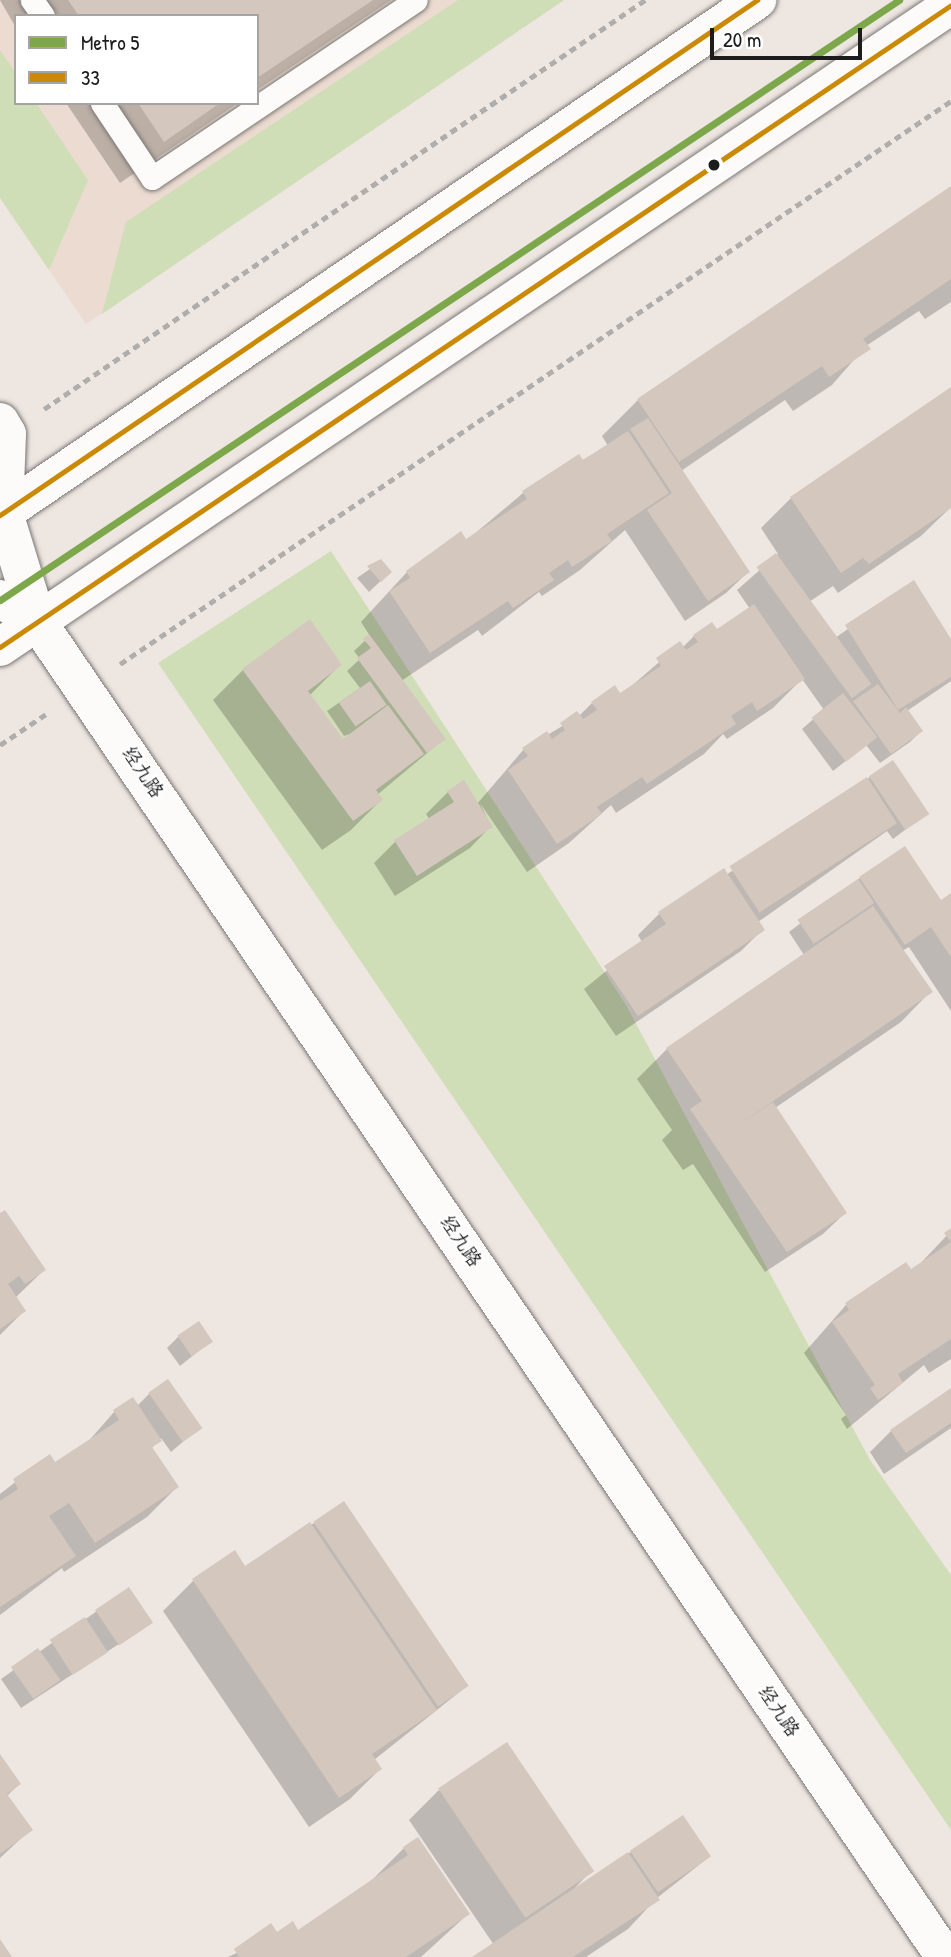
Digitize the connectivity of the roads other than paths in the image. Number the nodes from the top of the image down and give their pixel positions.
1 (416, 0) edge
2 (757, 0) edge
3 (951, 5) edge
4 (103, 105) edge
5 (4, 428) edge
6 (2, 514) edge
7 (0, 598) edge
8 (37, 621) junction
9 (0, 647) edge
10 (946, 1957) edge

1 - 4 lane
2 - 6 main road
3 - 8 main road
5 - 6 main road, 经九路
6 - 8 main road, 经九路
7 - 8 main road
8 - 9 main road
8 - 10 main road, 经九路

